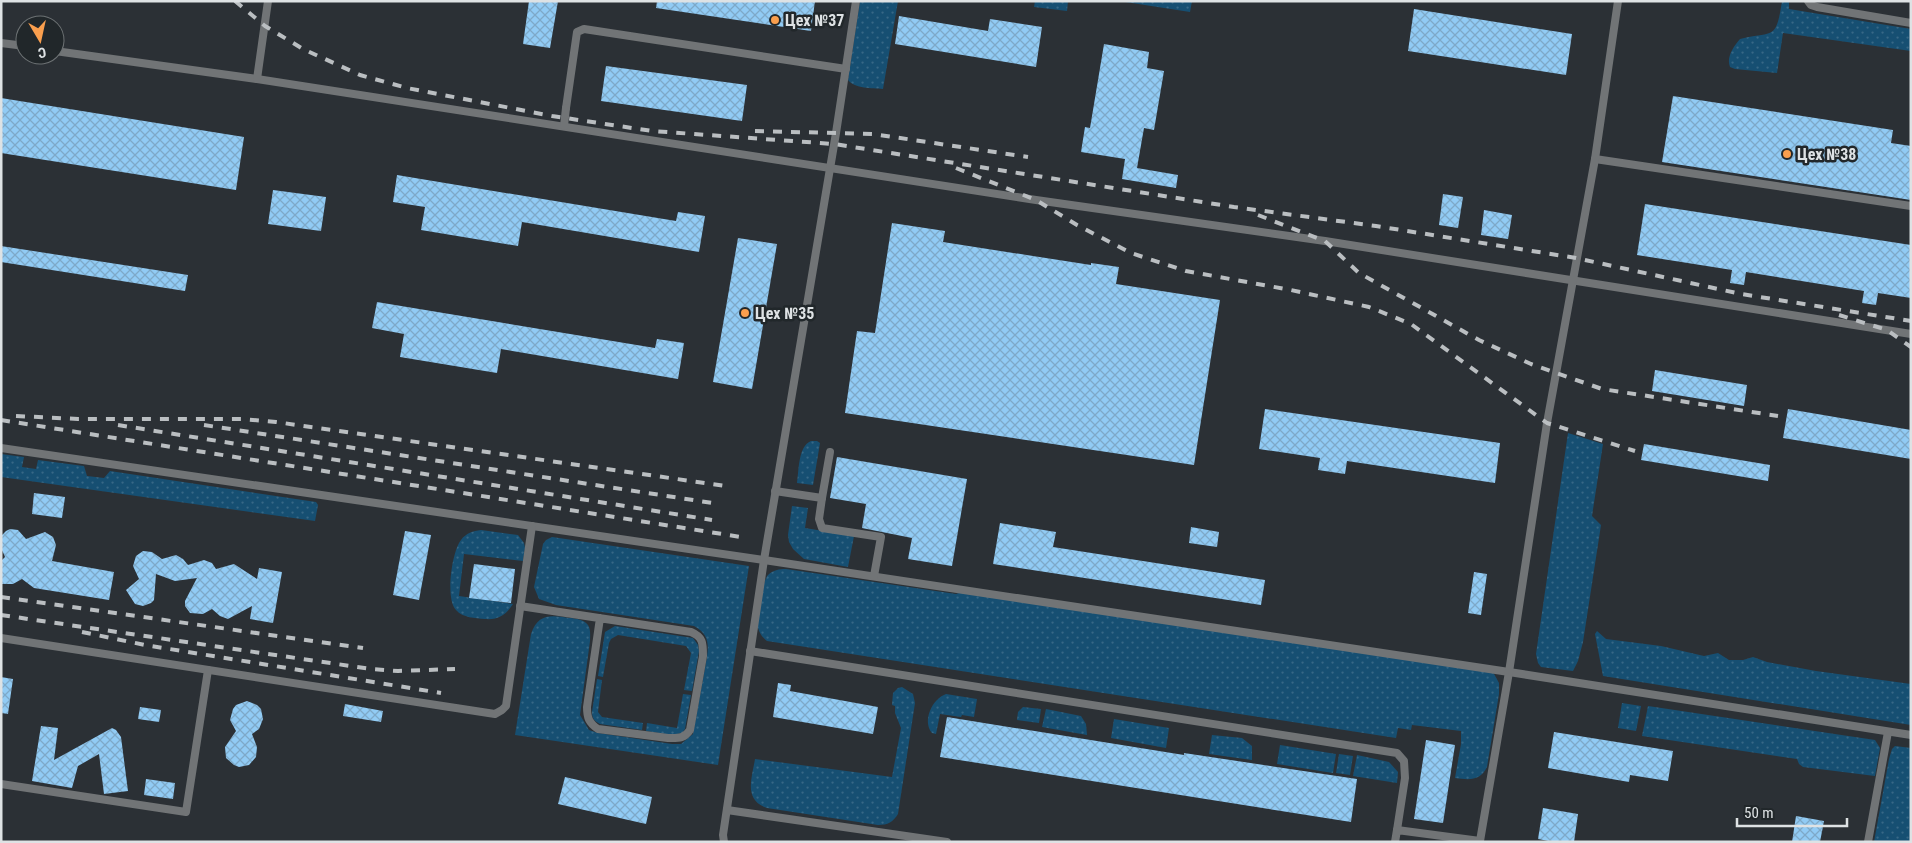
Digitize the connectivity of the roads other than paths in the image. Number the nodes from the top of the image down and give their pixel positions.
1 (268, 1) edge
2 (856, 1) edge
3 (1618, 1) edge
4 (1808, 1) edge
5 (1911, 23) edge
6 (1, 43) edge
7 (15, 45) edge
8 (65, 52) edge
9 (846, 69) junction
10 (257, 80) junction
11 (564, 127) junction
12 (1595, 159) junction
13 (829, 169) junction
14 (1911, 206) edge
15 (1572, 280) junction
16 (1911, 334) edge
17 (1, 448) edge
18 (830, 452) dead end
19 (775, 491) junction
20 (822, 498) junction
21 (532, 526) junction
22 (764, 560) junction
23 (874, 576) junction
24 (520, 606) junction
25 (600, 618) junction
26 (1, 638) edge
27 (750, 650) junction
28 (208, 670) junction
29 (1508, 672) junction
30 (1888, 732) junction
31 (1911, 735) edge
32 (1, 784) edge
33 (727, 810) junction
34 (1397, 830) junction
35 (724, 842) edge
36 (948, 842) edge
37 (1395, 842) edge
38 (1868, 842) edge

1 - 10 lane
2 - 9 lane
3 - 12 lane
4 - 5 lane
6 - 7 lane
8 - 10 lane
9 - 11 lane, bridge
9 - 13 lane
10 - 11 lane
11 - 13 lane
12 - 14 lane
12 - 15 lane
13 - 15 lane
13 - 19 lane
15 - 16 lane
15 - 29 lane
17 - 21 lane
18 - 20 lane
19 - 20 lane
19 - 22 lane
20 - 23 lane
21 - 22 lane
21 - 24 lane
22 - 23 lane
22 - 27 lane
23 - 29 lane
24 - 25 lane
24 - 28 lane
25 - 25 lane
26 - 28 lane
27 - 33 lane
27 - 34 lane
28 - 32 lane
29 - 30 lane
29 - 34 lane
30 - 31 lane
30 - 38 lane
33 - 35 lane
33 - 36 lane
34 - 37 lane

